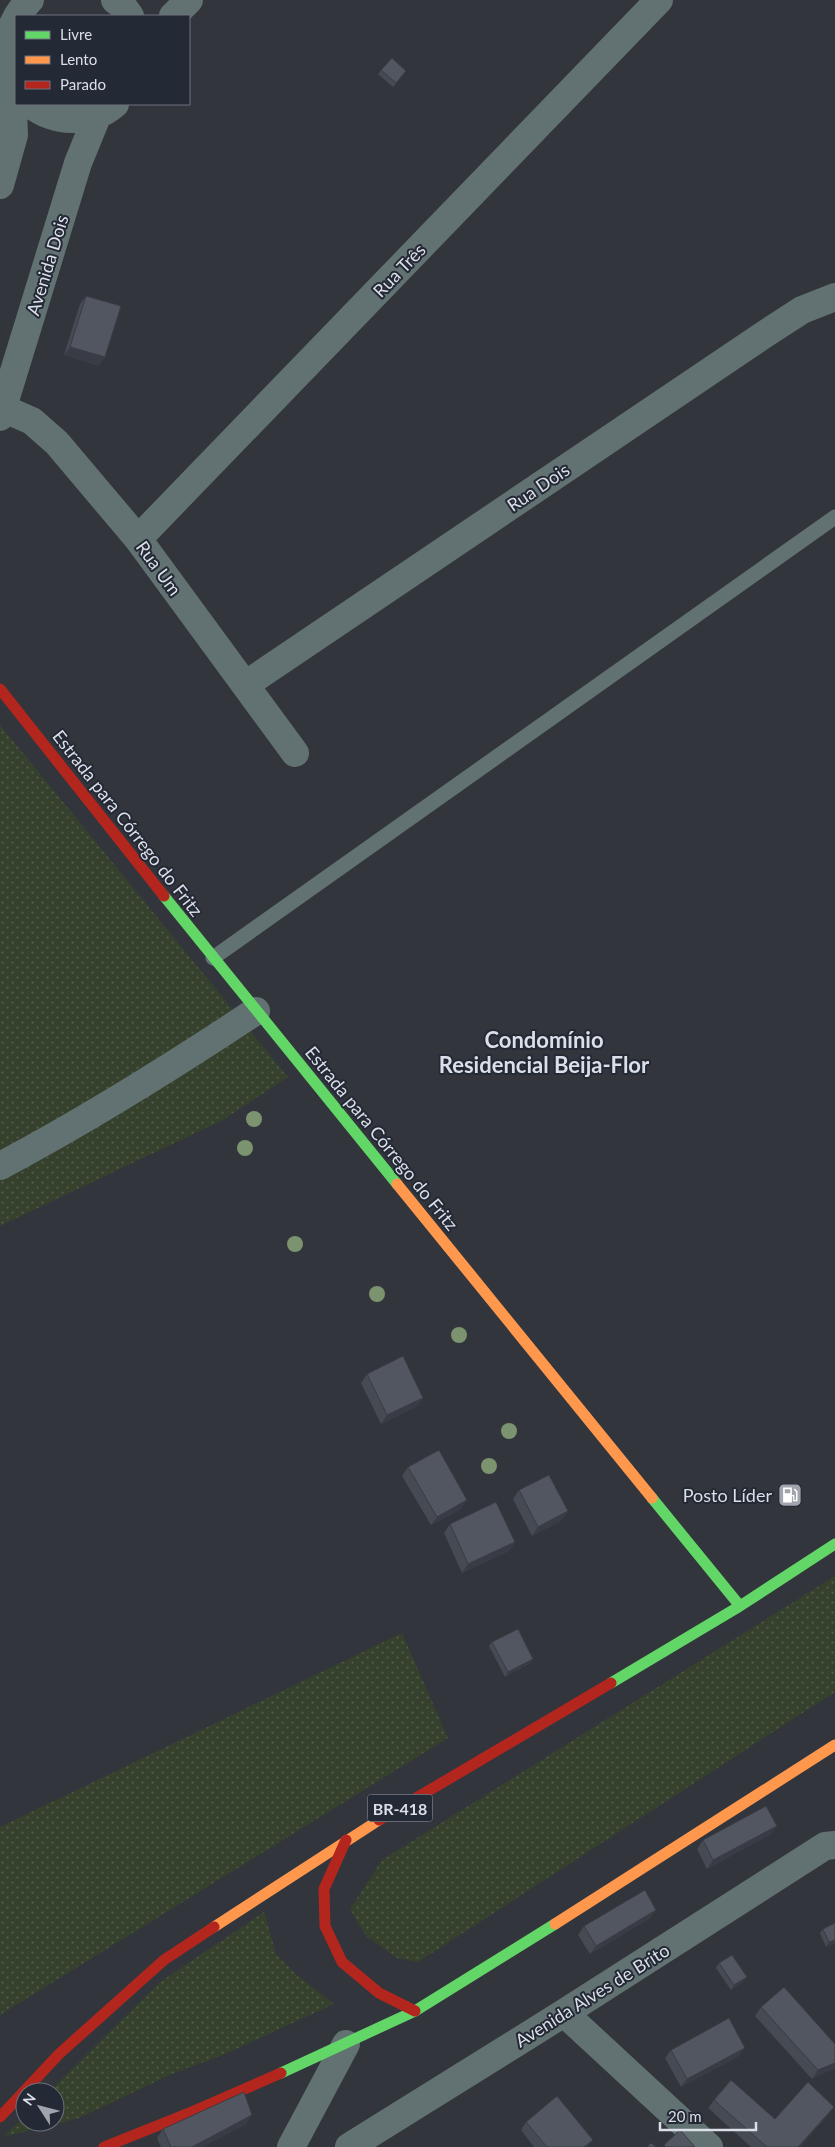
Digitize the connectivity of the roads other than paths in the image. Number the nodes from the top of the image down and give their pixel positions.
1 (30, 0) edge
2 (115, 0) edge
3 (189, 0) edge
4 (659, 0) edge
5 (17, 15) edge
6 (129, 15) edge
7 (174, 15) edge
8 (15, 18) edge
9 (3, 44) edge
10 (14, 85) edge
11 (32, 105) edge
12 (106, 109) edge
13 (0, 185) edge
14 (835, 297) edge
15 (1, 410) edge
16 (835, 516) edge
17 (138, 539) junction
18 (244, 685) junction
19 (0, 689) edge
20 (295, 753) dead end
21 (213, 958) junction
22 (256, 1011) junction
23 (0, 1166) edge
24 (835, 1544) edge
25 (740, 1606) junction
26 (835, 1745) edge
27 (822, 1753) junction
28 (835, 1755) edge
29 (346, 1840) junction
30 (835, 1845) edge
31 (415, 2011) junction
32 (564, 2013) junction
33 (346, 2044) junction
34 (0, 2117) edge
35 (104, 2147) edge
36 (291, 2147) edge
37 (349, 2147) edge
38 (709, 2147) edge

1 - 5 street
2 - 6 street
3 - 7 street
4 - 17 street, Rua Três
8 - 9 street
9 - 10 street
10 - 13 street
11 - 12 street, Avenida Dois
12 - 15 street, Avenida Dois
14 - 18 street, Rua Dois
15 - 17 street, Rua Um
16 - 21 lane
17 - 18 street, Rua Um
18 - 20 street, Rua Um
19 - 21 main road, Estrada para Córrego do Fritz
21 - 22 main road, Estrada para Córrego do Fritz
22 - 23 street
22 - 25 main road, Estrada para Córrego do Fritz
24 - 25 main road, BR-418
25 - 29 main road, BR-418
26 - 27 main road
27 - 28 main road
27 - 31 main road
29 - 31 main road
29 - 34 main road, BR-418
30 - 32 street, Avenida Alves de Brito
31 - 33 main road
32 - 37 street, Avenida Alves de Brito
32 - 38 street
33 - 35 main road
33 - 36 street

